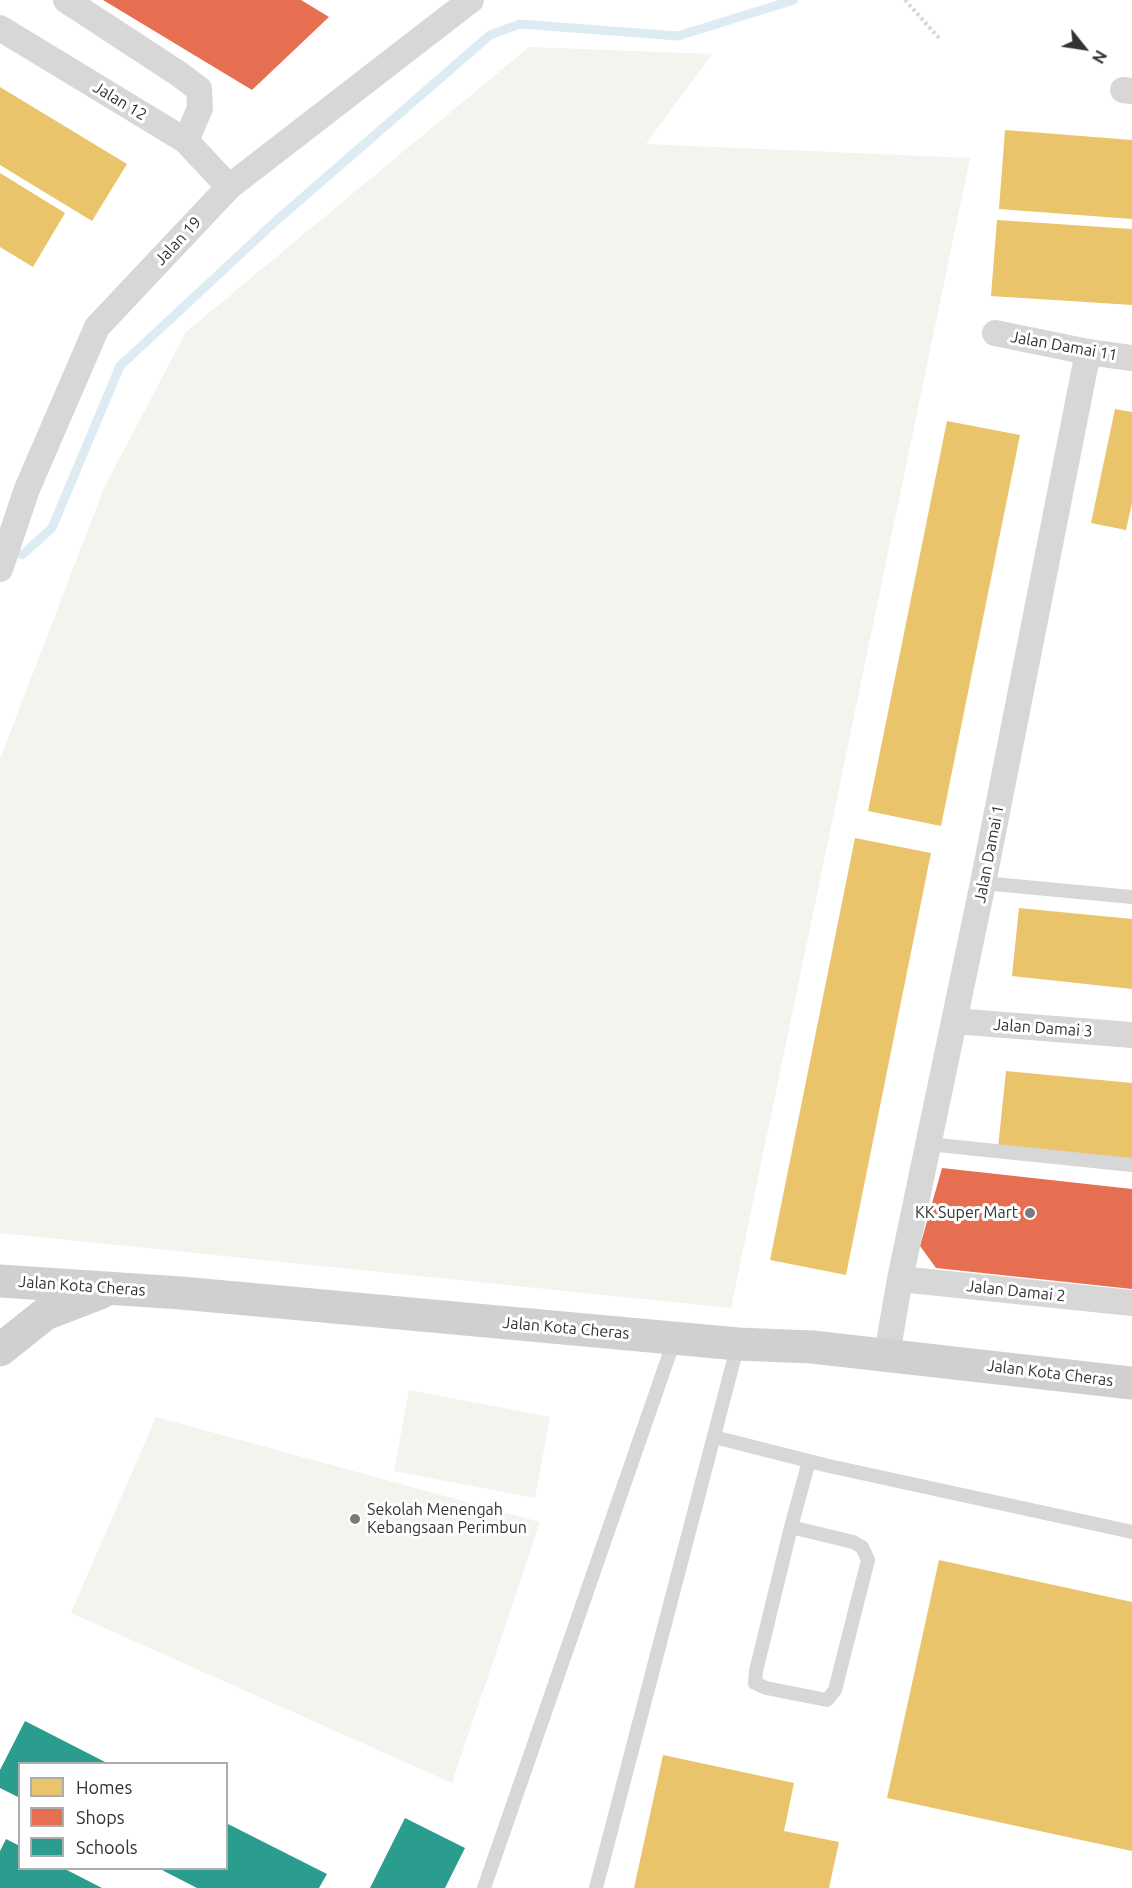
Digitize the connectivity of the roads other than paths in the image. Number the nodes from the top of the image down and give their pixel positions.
1 (66, 0) edge
2 (471, 0) edge
3 (0, 28) edge
4 (186, 141) junction
5 (229, 187) junction
6 (995, 333) dead end
7 (1088, 352) junction
8 (1132, 358) edge
9 (27, 489) junction
10 (0, 507) edge
11 (0, 569) edge
12 (983, 884) junction
13 (1132, 897) edge
14 (954, 1021) junction
15 (1132, 1035) edge
16 (928, 1144) junction
17 (1132, 1165) edge
18 (900, 1279) junction
19 (0, 1281) edge
20 (110, 1289) junction
21 (1132, 1303) edge
22 (675, 1338) junction
23 (738, 1344) junction
24 (0, 1350) edge
25 (887, 1354) junction
26 (1132, 1383) edge
27 (714, 1437) junction
28 (809, 1461) junction
29 (791, 1527) junction
30 (1132, 1532) edge
31 (484, 1888) edge
32 (596, 1888) edge

1 - 4 street
2 - 5 street, Jalan 19
3 - 4 street, Jalan 12
4 - 5 street, Jalan 12
5 - 9 street, Jalan 19
6 - 7 street, Jalan Damai 11
7 - 8 street, Jalan Damai 11
7 - 12 street, Jalan Damai 1
9 - 10 street
9 - 11 street, Jalan 19
12 - 13 lane
12 - 14 street, Jalan Damai 1
14 - 15 street, Jalan Damai 3
14 - 16 street, Jalan Damai 1
16 - 17 lane
16 - 18 street, Jalan Damai 1
18 - 21 street, Jalan Damai 2
18 - 25 street, Jalan Damai 1
19 - 20 street, Jalan Kota Cheras
20 - 22 street, Jalan Kota Cheras
20 - 24 street
22 - 23 street, Jalan Kota Cheras
22 - 31 lane
23 - 25 street, Jalan Kota Cheras
23 - 27 lane
25 - 26 street, Jalan Kota Cheras
27 - 28 lane
27 - 32 lane
28 - 29 lane
28 - 30 lane
29 - 29 lane

